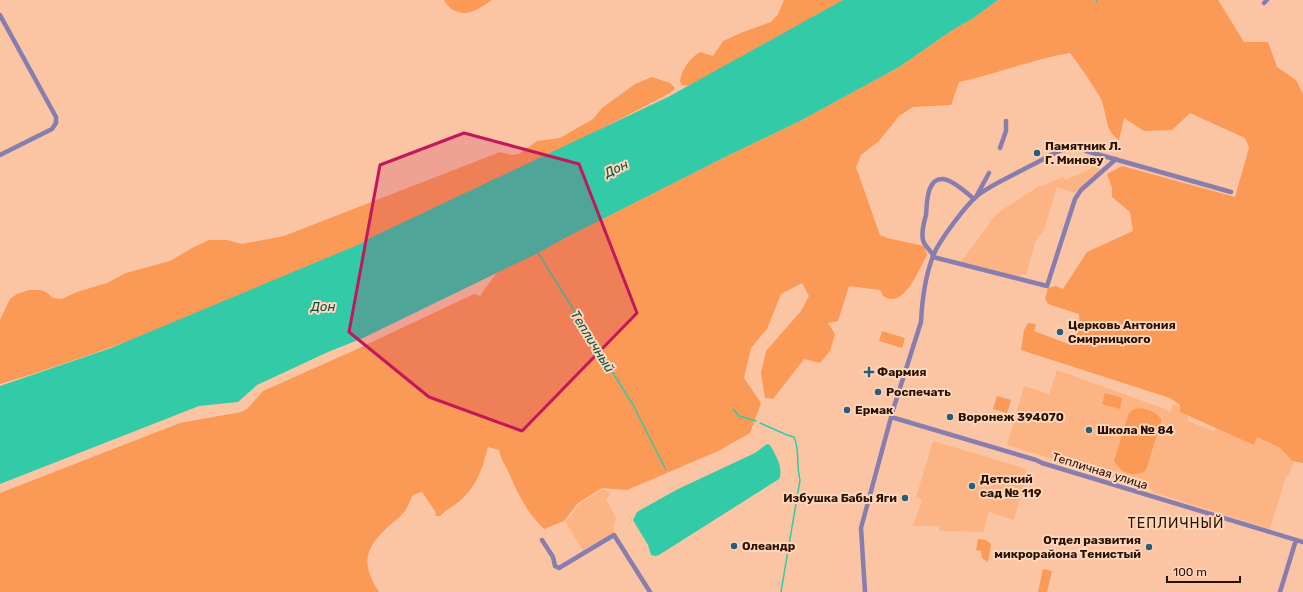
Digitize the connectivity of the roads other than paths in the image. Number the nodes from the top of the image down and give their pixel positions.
1 (0, 15) edge
2 (1006, 121) dead end
3 (1000, 148) dead end
4 (0, 154) edge
5 (1116, 159) junction
6 (989, 173) dead end
7 (1231, 192) dead end
8 (976, 198) junction
9 (933, 256) junction
10 (891, 417) junction
11 (542, 540) dead end
12 (1296, 540) junction
13 (1303, 542) edge
14 (650, 592) edge
15 (865, 592) edge
16 (1280, 592) edge

1 - 4 street
2 - 3 street
5 - 7 street
5 - 8 street
5 - 9 street
6 - 8 street
8 - 9 street
8 - 9 street
9 - 10 street
10 - 12 street, Тепличная улица
10 - 15 street
11 - 14 street
12 - 13 street, Тепличная улица
12 - 16 street

